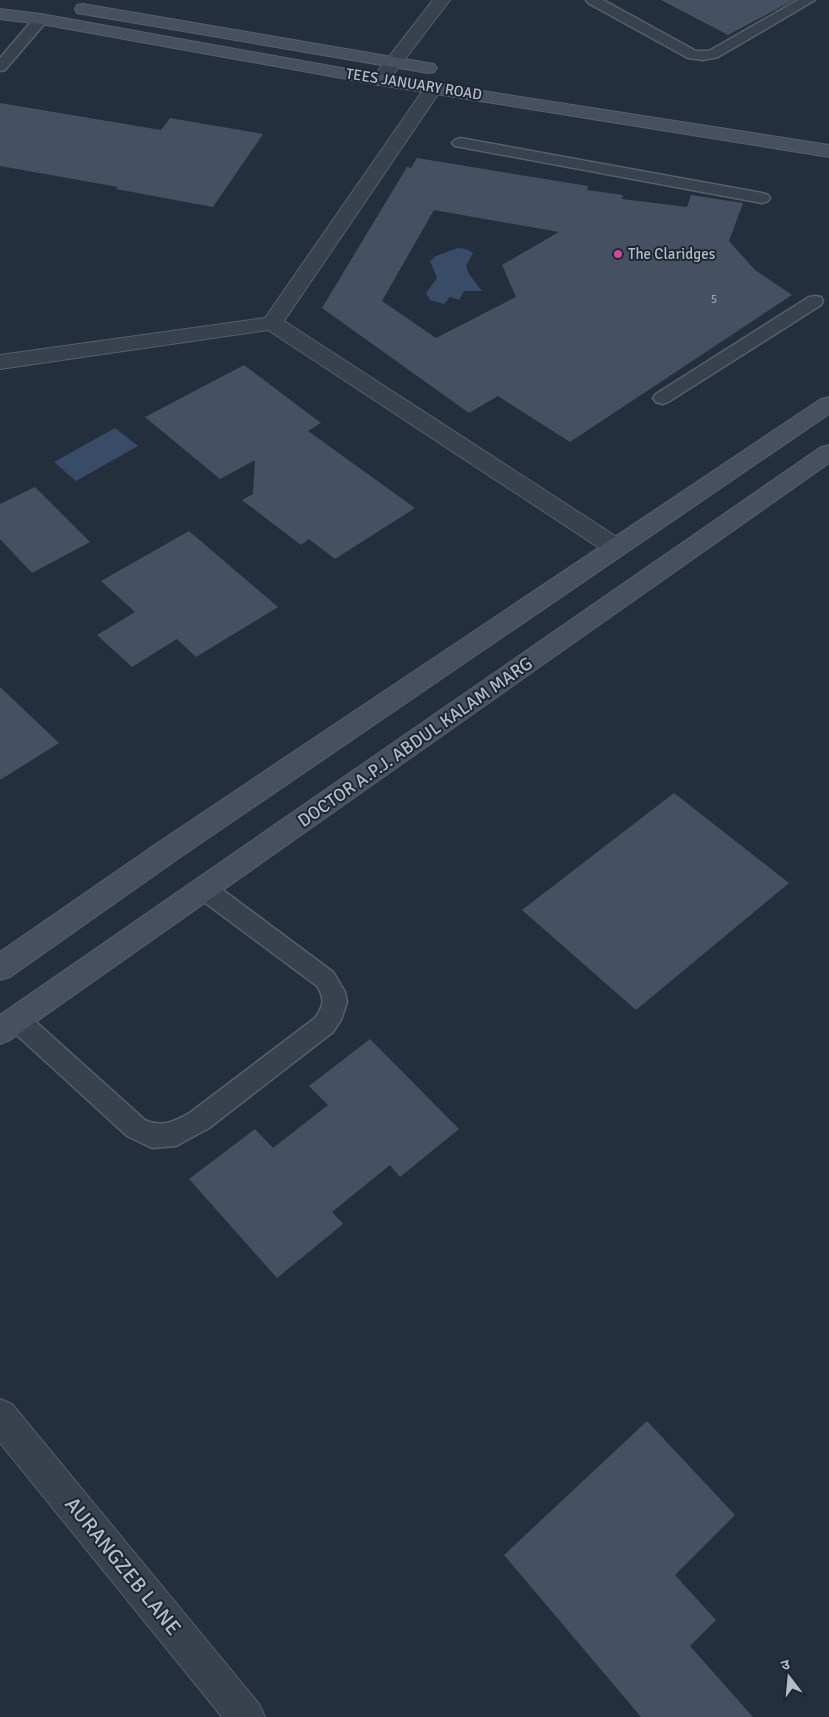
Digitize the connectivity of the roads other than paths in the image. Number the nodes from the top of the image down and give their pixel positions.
1 (20, 0) edge
2 (442, 0) edge
3 (593, 0) edge
4 (808, 0) edge
5 (0, 14) edge
6 (41, 19) junction
7 (394, 62) junction
8 (0, 67) edge
9 (438, 79) junction
10 (380, 80) junction
11 (460, 144) dead end
12 (829, 150) edge
13 (762, 198) dead end
14 (815, 301) dead end
15 (272, 323) junction
16 (0, 362) edge
17 (662, 398) dead end
18 (829, 404) edge
19 (829, 452) edge
20 (615, 547) junction
21 (204, 889) junction
22 (0, 968) edge
23 (8, 1026) edge
24 (0, 1416) edge
25 (246, 1717) edge

1 - 7 main road, TEES JANUARY ROAD
2 - 7 street
3 - 4 lane
5 - 6 main road, TEES JANUARY ROAD
6 - 8 lane
6 - 10 main road, TEES JANUARY ROAD
7 - 9 main road, TEES JANUARY ROAD
7 - 10 street
9 - 10 main road, TEES JANUARY ROAD
9 - 12 main road, TEES JANUARY ROAD
9 - 15 street
11 - 13 lane
14 - 17 lane
15 - 16 street
15 - 20 street
18 - 20 main road
19 - 21 main road, DOCTOR A.P.J. ABDUL KALAM MARG
20 - 22 main road
21 - 23 main road, DOCTOR A.P.J. ABDUL KALAM MARG
21 - 23 lane
24 - 25 street, AURANGZEB LANE

